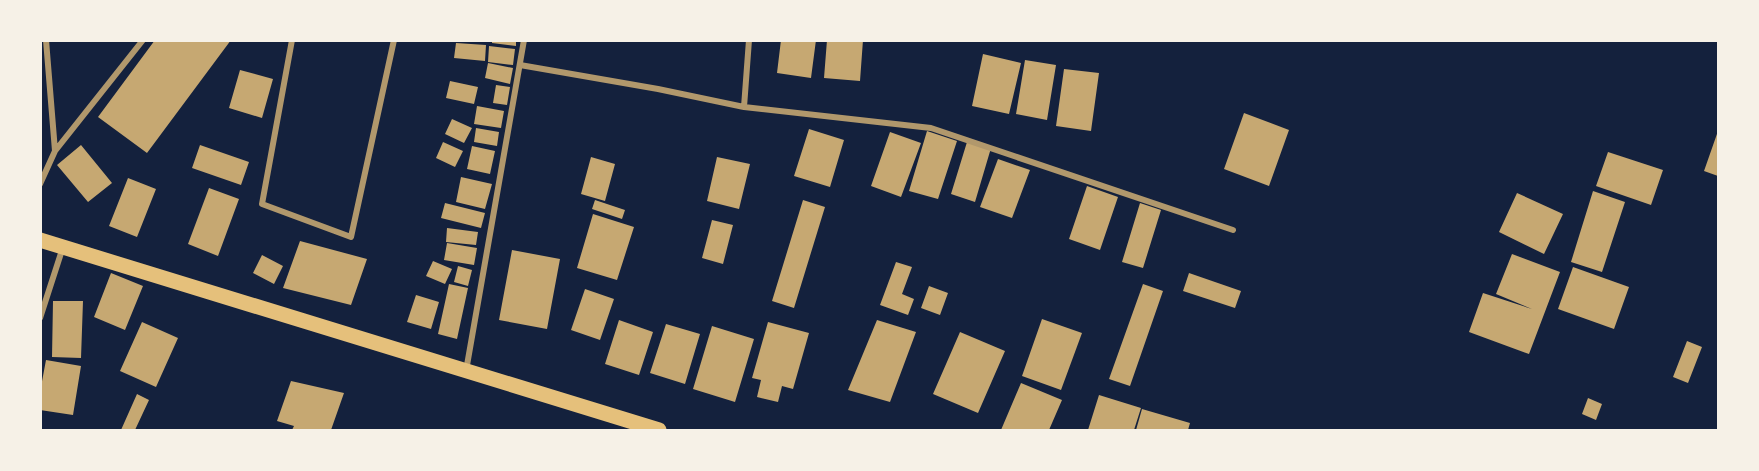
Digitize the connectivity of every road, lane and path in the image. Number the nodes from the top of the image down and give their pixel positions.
1 (46, 40) edge
2 (143, 40) edge
3 (292, 40) edge
4 (394, 40) edge
5 (524, 40) edge
6 (749, 40) edge
7 (520, 65) junction
8 (744, 107) junction
9 (55, 152) junction
10 (40, 184) edge
11 (1233, 230) dead end
12 (40, 240) edge
13 (63, 247) junction
14 (40, 318) edge
15 (466, 372) junction
16 (628, 426) edge
17 (659, 430) edge

1 - 9 street
2 - 9 street
3 - 4 street
5 - 7 street
6 - 8 street
7 - 8 street
7 - 15 street
8 - 11 street
9 - 10 street
12 - 13 main road
13 - 14 street
13 - 15 main road
15 - 16 main road
16 - 17 main road

